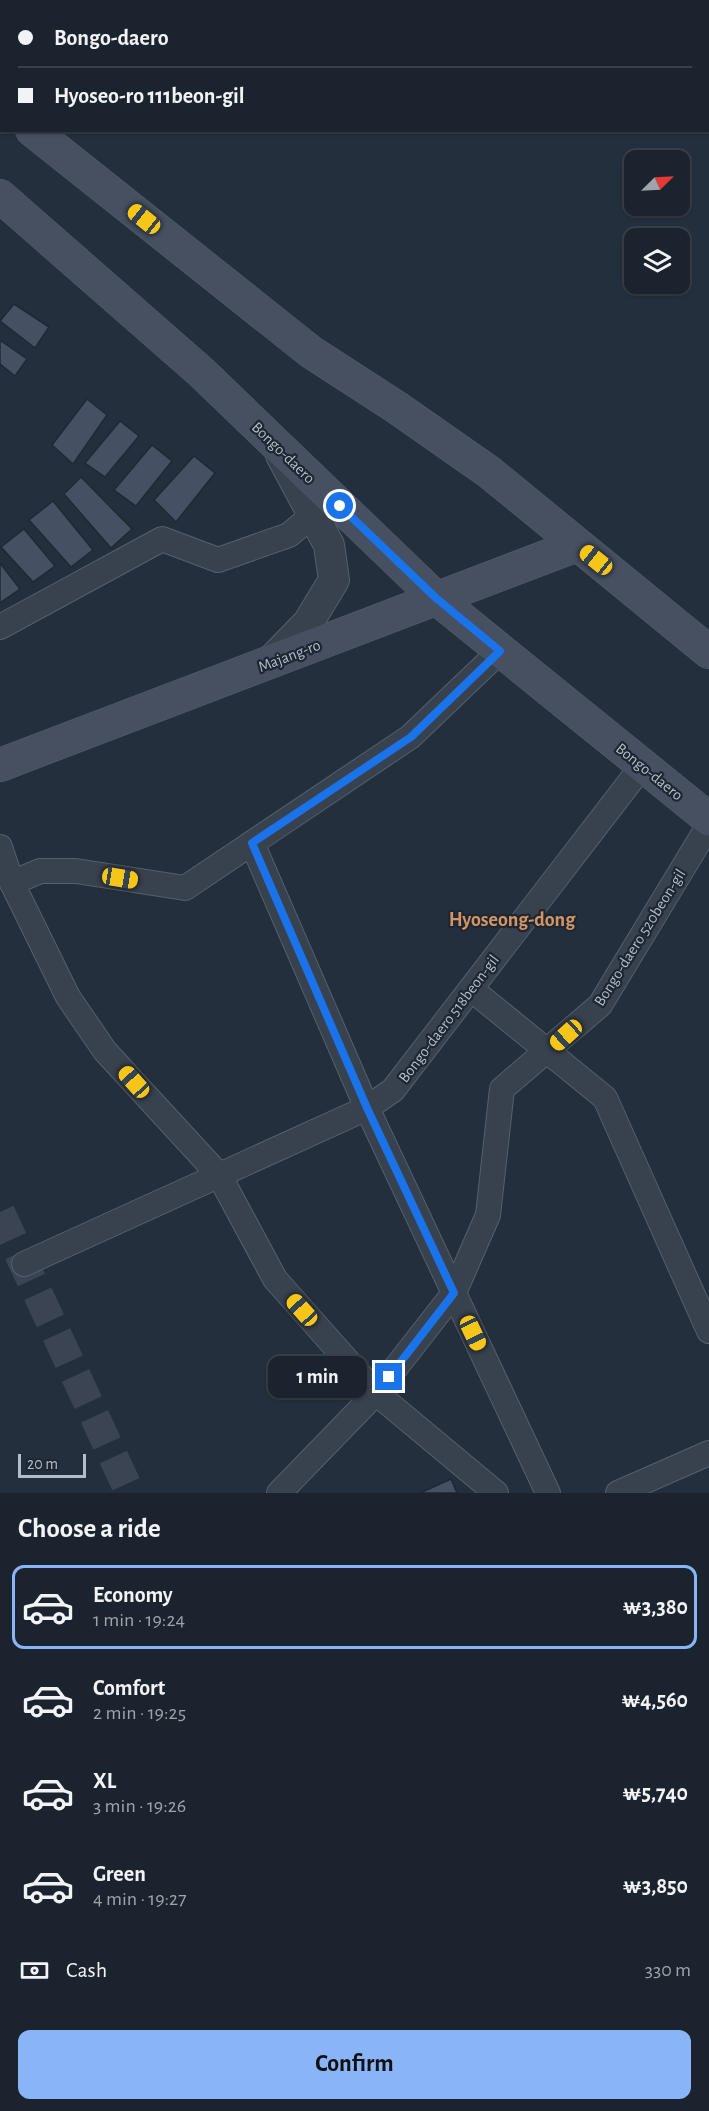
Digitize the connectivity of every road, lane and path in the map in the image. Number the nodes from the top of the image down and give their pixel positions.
1 (35, 132) edge
2 (0, 196) edge
3 (276, 445) junction
4 (314, 514) junction
5 (577, 545) junction
6 (436, 598) junction
7 (0, 627) edge
8 (500, 651) junction
9 (709, 652) edge
10 (269, 663) junction
11 (0, 765) edge
12 (643, 765) junction
13 (709, 819) edge
14 (709, 825) edge
15 (252, 843) junction
16 (0, 847) edge
17 (12, 883) junction
18 (471, 989) junction
19 (549, 1050) junction
20 (367, 1108) junction
21 (219, 1175) junction
22 (24, 1264) dead end
23 (454, 1293) junction
24 (709, 1331) edge
25 (376, 1393) junction
26 (709, 1453) edge
27 (279, 1493) edge
28 (496, 1493) edge
29 (548, 1493) edge
30 (618, 1493) edge

1 - 5 main road
2 - 3 main road, Bongo-daero
3 - 4 street
3 - 6 main road, Bongo-daero
4 - 7 street
4 - 10 street
5 - 6 main road, Majang-ro
5 - 9 main road
6 - 8 main road, Bongo-daero
6 - 10 main road, Majang-ro
8 - 12 main road, Bongo-daero
8 - 15 street
10 - 11 main road, Majang-ro
12 - 13 main road, Bongo-daero
12 - 18 street, Bongo-daero 518beon-gil
14 - 19 street, Bongo-daero 520beon-gil
15 - 17 street
15 - 20 street
16 - 17 street
17 - 21 street
18 - 19 street
18 - 20 street, Bongo-daero 518beon-gil
19 - 23 street, Bongo-daero 520beon-gil
19 - 24 street
20 - 21 street, Bongo-daero 518beon-gil
20 - 23 street
21 - 22 street, Bongo-daero 518beon-gil
21 - 25 street
23 - 25 street, Bongo-daero 520beon-gil
23 - 29 street
25 - 27 street, Bongo-daero 520beon-gil
25 - 28 street
26 - 30 street

